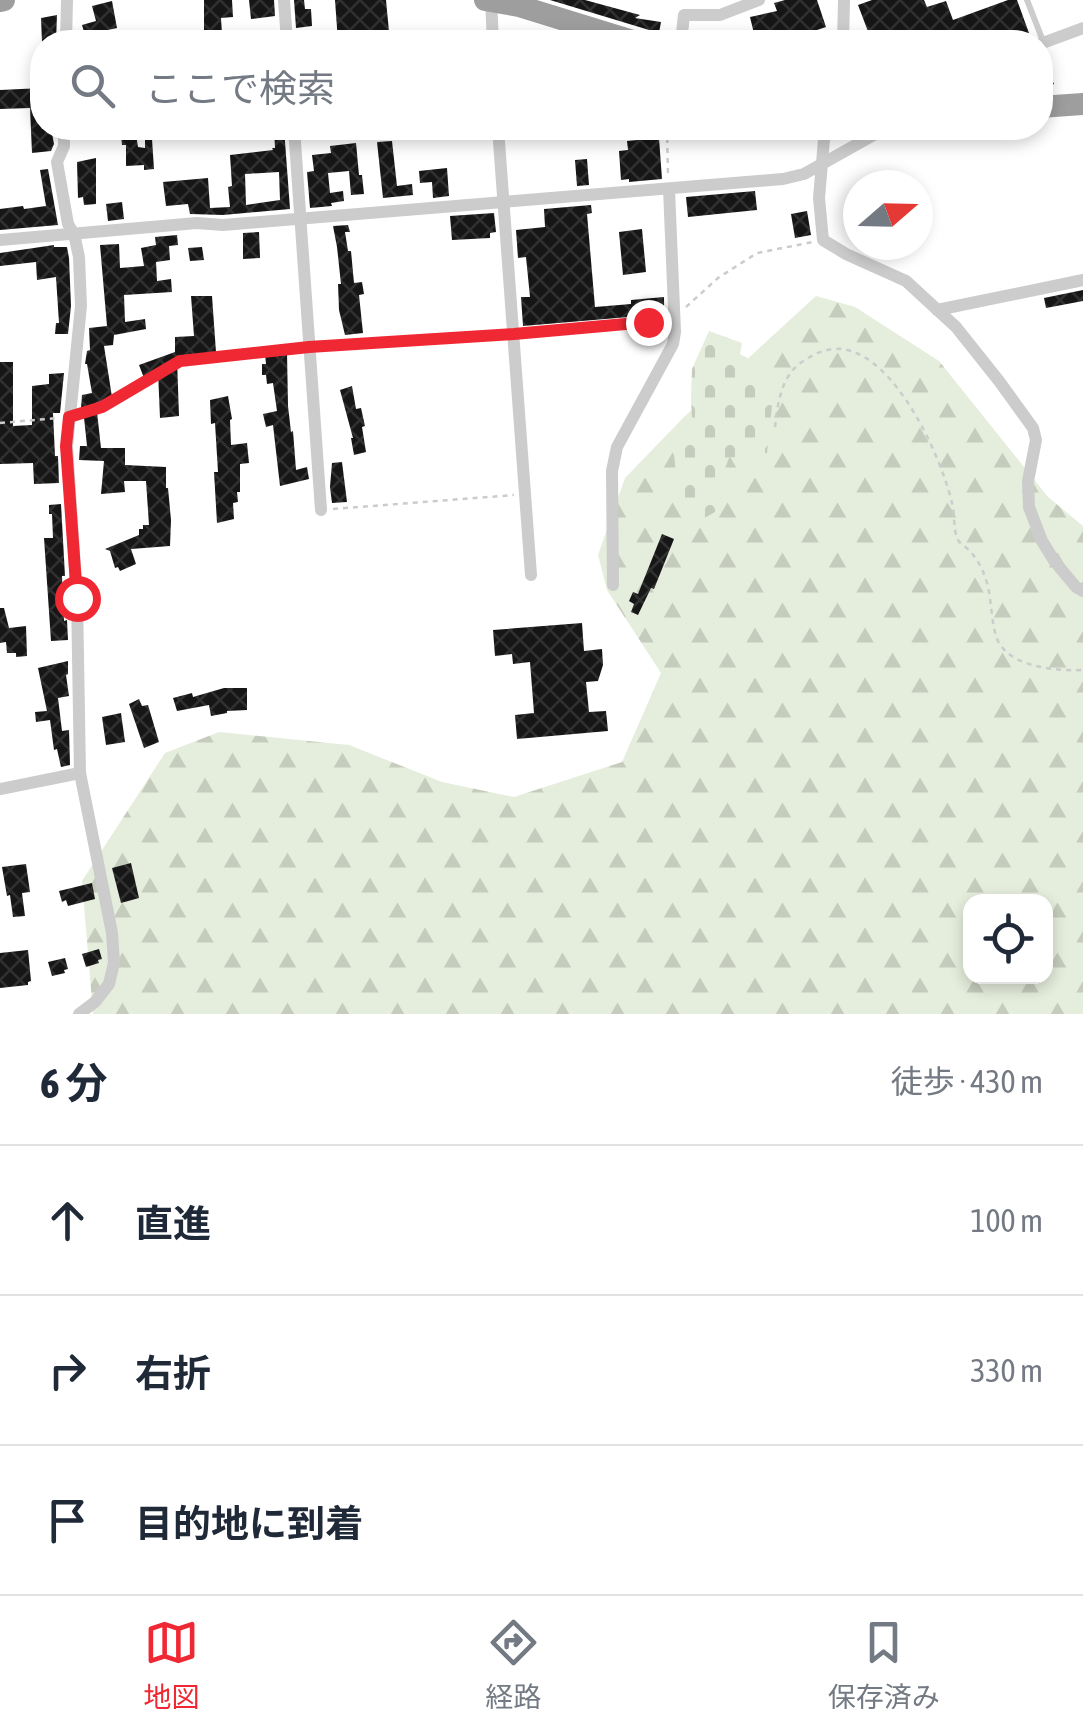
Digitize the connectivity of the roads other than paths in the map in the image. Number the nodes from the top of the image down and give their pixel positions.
1 (67, 0) edge
2 (284, 0) edge
3 (489, 0) edge
4 (760, 0) edge
5 (844, 0) edge
6 (1028, 0) edge
7 (1083, 28) edge
8 (66, 30) edge
9 (286, 30) edge
10 (492, 30) edge
11 (597, 30) edge
12 (682, 30) edge
13 (843, 30) edge
14 (1038, 30) edge
15 (1053, 39) edge
16 (1083, 104) edge
17 (1053, 106) edge
18 (64, 140) edge
19 (295, 140) edge
20 (499, 140) edge
21 (823, 140) edge
22 (863, 140) edge
23 (820, 163) junction
24 (669, 189) junction
25 (503, 203) junction
26 (301, 219) junction
27 (74, 234) junction
28 (0, 240) edge
29 (1083, 280) edge
30 (937, 310) junction
31 (322, 510) road end
32 (531, 575) dead end
33 (613, 585) dead end
34 (1083, 591) edge
35 (80, 774) junction
36 (0, 789) edge
37 (79, 1014) edge

1 - 8 street
2 - 9 street
3 - 10 street
3 - 11 highway
4 - 12 street
5 - 13 street
6 - 14 lane
7 - 15 street
16 - 17 highway
18 - 27 street
19 - 26 street
20 - 25 street
21 - 23 street
22 - 23 street
23 - 24 street
23 - 30 street
24 - 25 street
24 - 33 street
25 - 26 street
25 - 32 street
26 - 27 street
26 - 31 street
27 - 28 street
27 - 35 street
29 - 30 street
30 - 34 street
35 - 36 street
35 - 37 street

